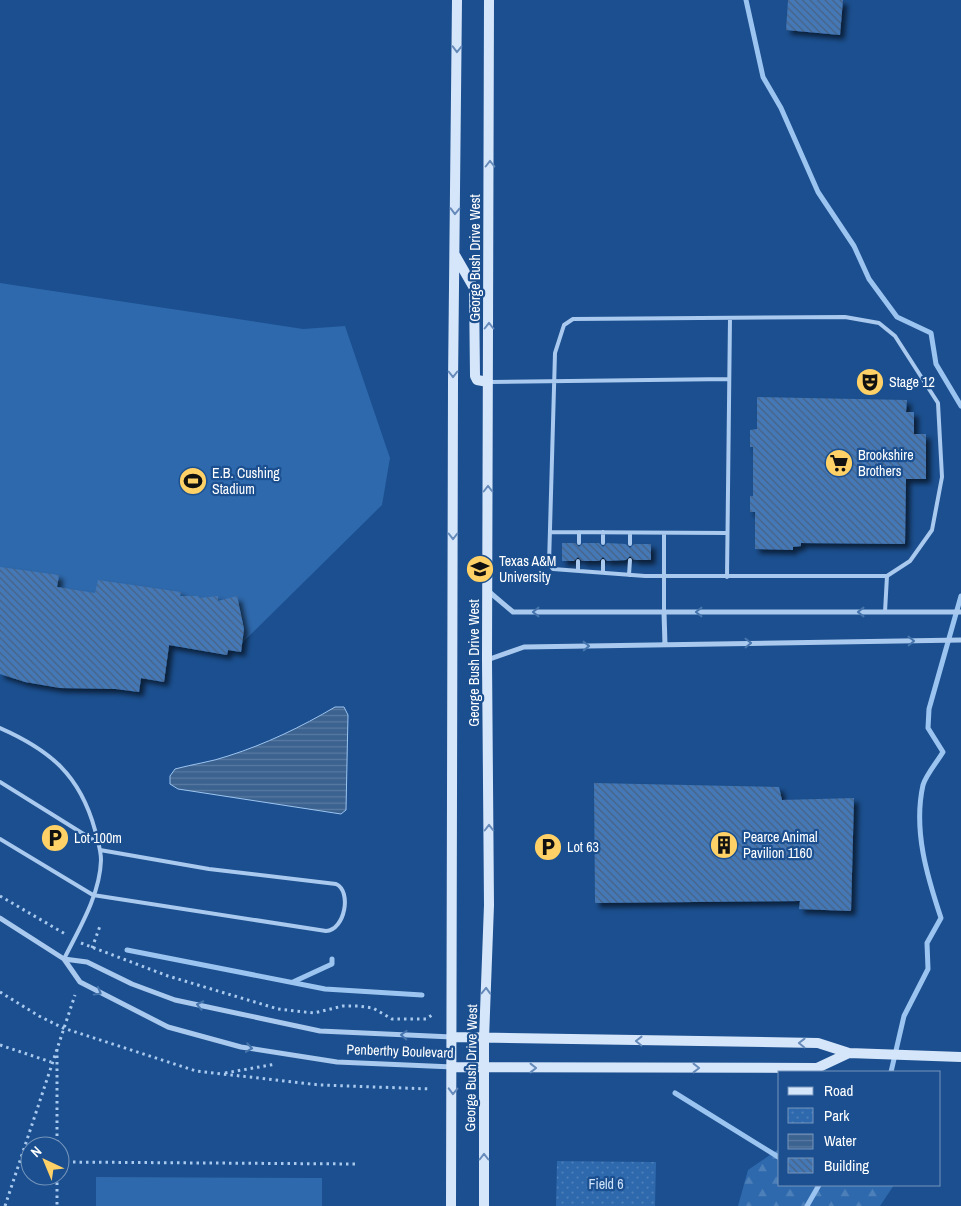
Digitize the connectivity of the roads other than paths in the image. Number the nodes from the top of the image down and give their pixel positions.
1 (457, 0) edge
2 (489, 0) edge
3 (454, 254) junction
4 (730, 318) junction
5 (729, 379) junction
6 (555, 381) junction
7 (488, 382) junction
8 (550, 532) junction
9 (578, 532) junction
10 (603, 532) junction
11 (630, 533) junction
12 (664, 533) junction
13 (727, 533) junction
14 (579, 543) dead end
15 (603, 543) dead end
16 (630, 544) dead end
17 (630, 560) dead end
18 (578, 561) dead end
19 (603, 561) dead end
20 (578, 570) junction
21 (603, 573) junction
22 (628, 575) junction
23 (664, 576) junction
24 (727, 576) junction
25 (887, 576) junction
26 (487, 590) junction
27 (664, 612) junction
28 (885, 612) junction
29 (961, 612) edge
30 (961, 640) edge
31 (665, 645) junction
32 (487, 660) junction
33 (0, 728) edge
34 (0, 782) edge
35 (0, 839) edge
36 (98, 843) junction
37 (100, 850) junction
38 (93, 895) junction
39 (0, 918) edge
40 (64, 959) junction
41 (452, 1037) junction
42 (484, 1039) junction
43 (849, 1053) junction
44 (961, 1057) edge
45 (453, 1067) junction
46 (484, 1068) junction
47 (451, 1206) edge
48 (484, 1206) edge

1 -> 3 main road, George Bush Drive West
7 -> 2 main road, George Bush Drive West
3 - 7 main road
3 -> 41 main road, George Bush Drive West
4 - 5 lane
4 - 6 lane
4 - 25 lane
5 - 6 lane
5 - 13 lane
6 - 7 lane
6 - 8 lane
26 -> 7 main road, George Bush Drive West
8 - 9 lane
8 - 20 lane
9 - 10 lane
9 - 14 lane
10 - 11 lane
10 - 15 lane
11 - 12 lane
11 - 16 lane
12 - 13 lane
12 - 23 lane
13 - 24 lane
17 - 22 lane
18 - 20 lane
19 - 21 lane
20 - 21 lane
21 - 22 lane
22 - 23 lane
23 - 24 lane
23 - 27 lane
24 - 25 lane
25 - 28 lane
27 -> 26 street
26 - 32 main road, George Bush Drive West
28 -> 27 street
27 - 31 street
28 - 29 street
31 -> 30 street
32 -> 31 street
42 -> 32 main road, George Bush Drive West
33 - 36 lane
34 - 36 lane
35 - 38 lane
36 - 37 lane
37 - 38 lane
37 - 38 lane
38 - 40 lane
39 - 40 street, Penberthy Boulevard
41 -> 40 street, Penberthy Boulevard
40 -> 45 street, Penberthy Boulevard
41 - 42 main road, Penberthy Boulevard
41 - 45 main road, George Bush Drive West
43 -> 42 main road, Penberthy Boulevard
42 - 46 main road, George Bush Drive West
43 - 44 main road, Penberthy Boulevard
46 -> 43 main road, Penberthy Boulevard
45 - 46 main road, Penberthy Boulevard
45 -> 47 main road, George Bush Drive West
48 -> 46 main road, George Bush Drive West

